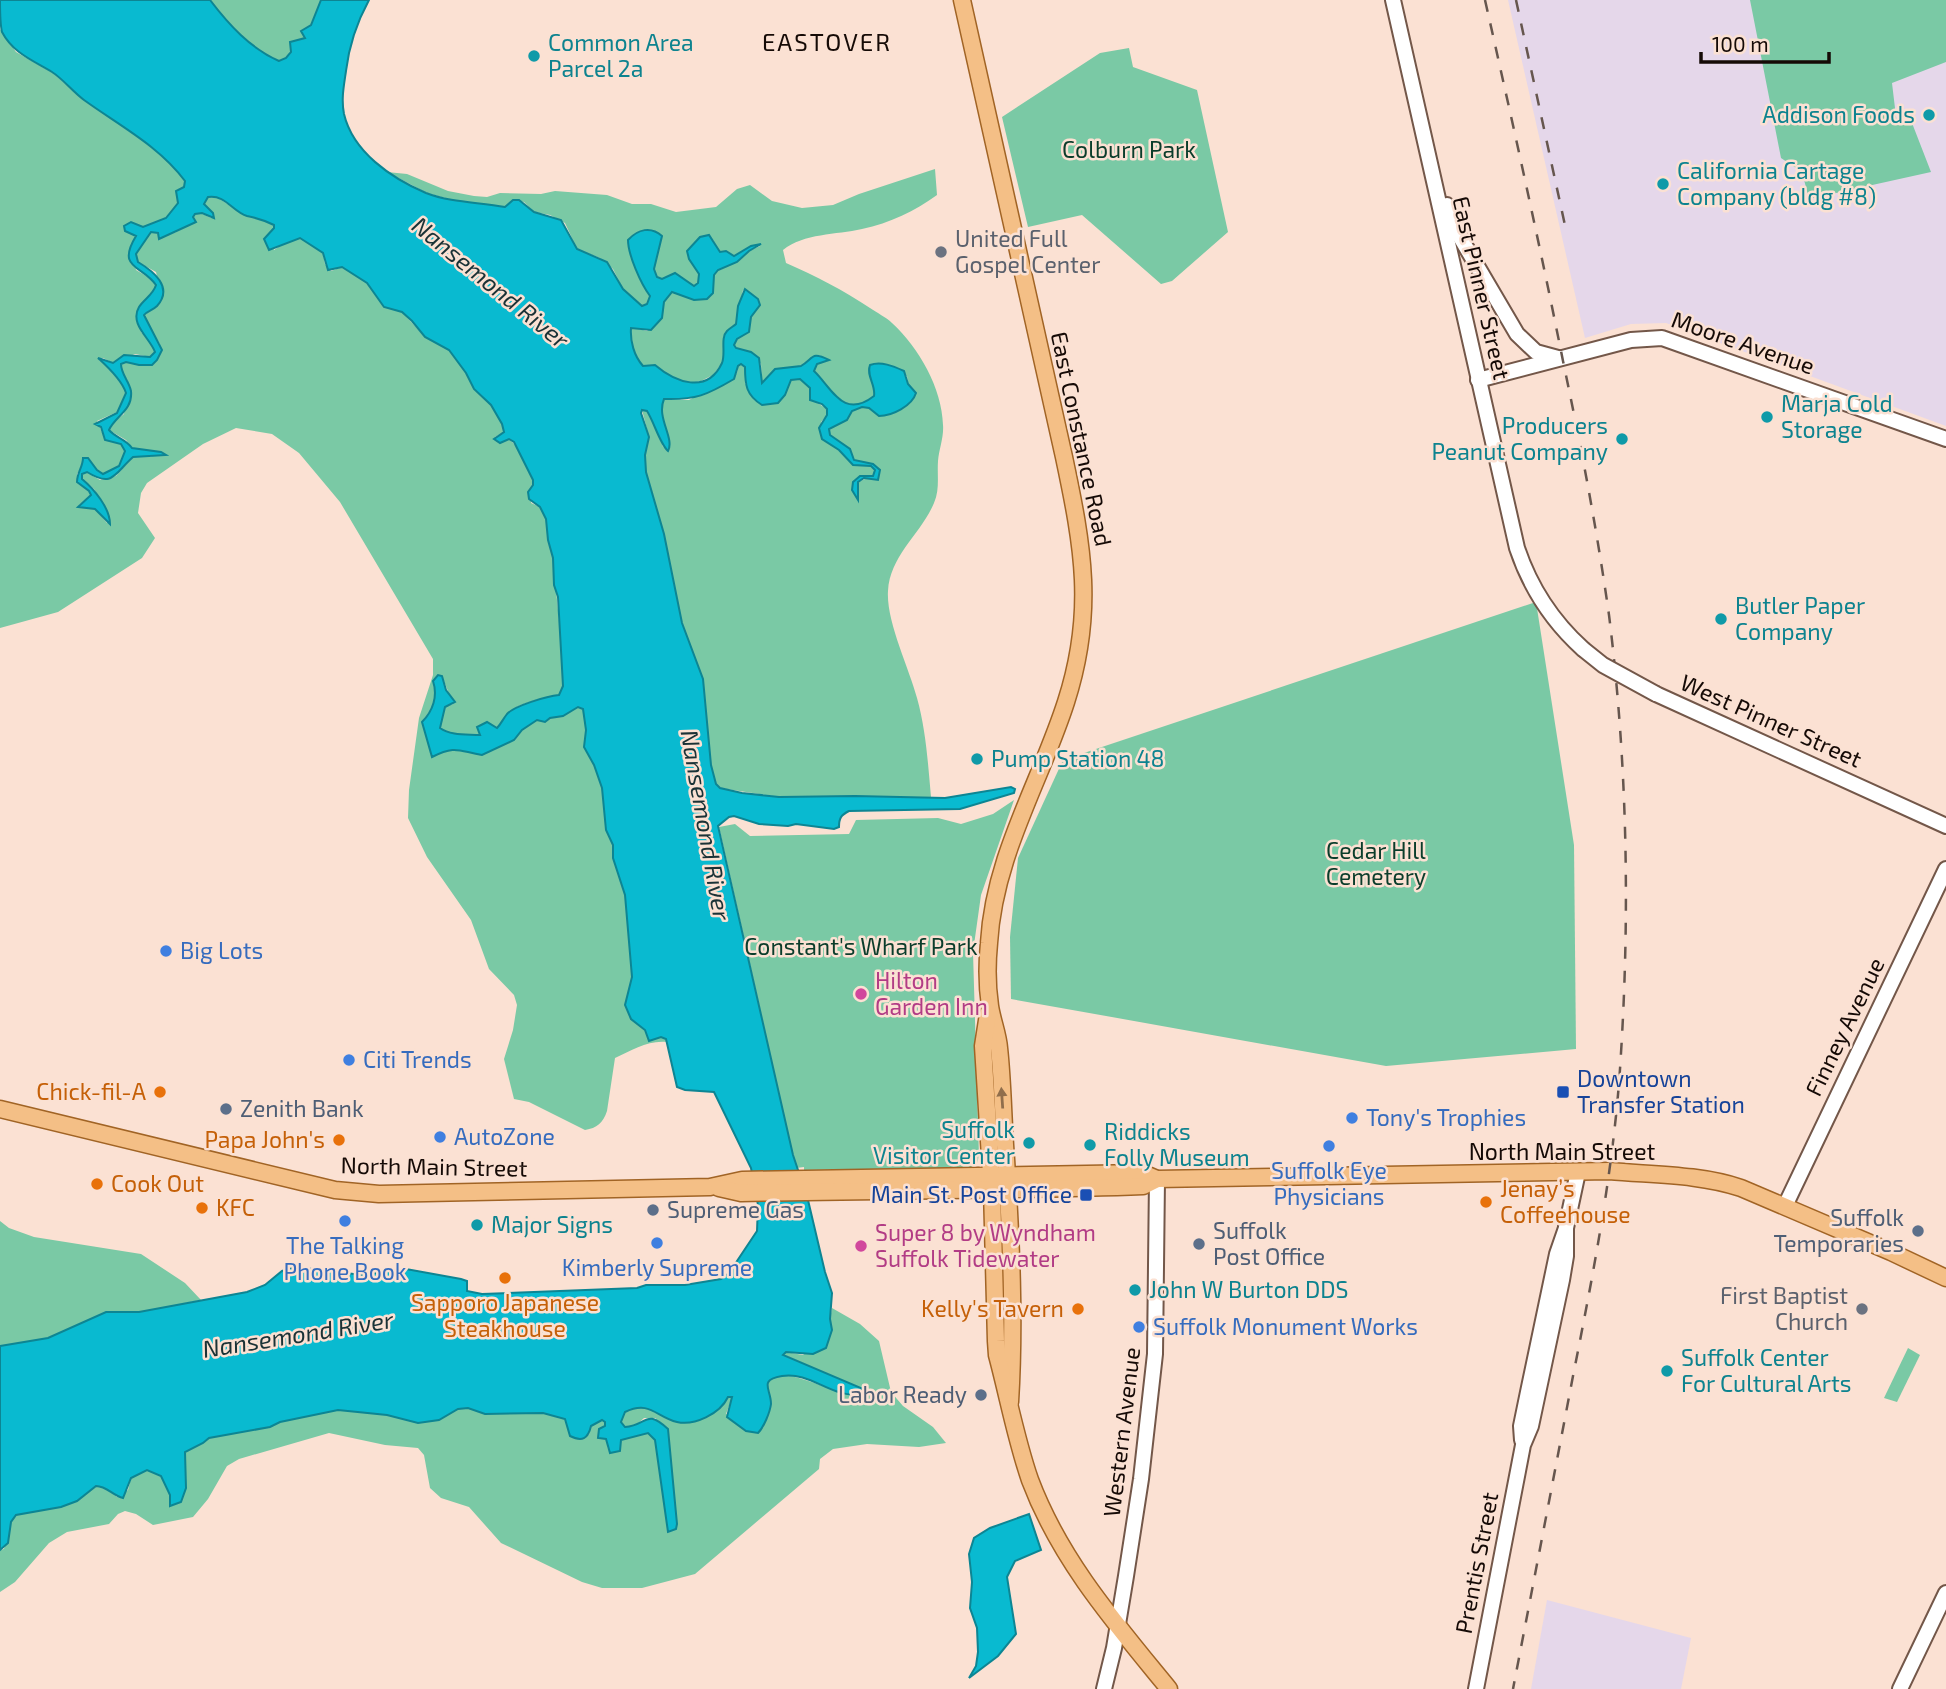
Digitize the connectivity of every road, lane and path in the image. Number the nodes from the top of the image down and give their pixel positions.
1 (962, 0) edge
2 (1393, 0) edge
3 (1417, 105) junction
4 (1563, 359) junction
5 (1478, 380) junction
6 (1946, 439) edge
7 (1583, 649) joint
8 (1946, 826) edge
9 (1946, 869) edge
10 (0, 1109) edge
11 (1578, 1172) junction
12 (1157, 1179) junction
13 (1000, 1182) junction
14 (1785, 1206) junction
15 (1946, 1278) edge
16 (1946, 1593) edge
17 (1118, 1626) junction
18 (1104, 1689) edge
19 (1169, 1689) edge
20 (1476, 1689) edge
21 (1900, 1689) edge

1 - 13 main road, East Constance Road
2 - 3 street, East Pinner Street
3 - 4 street
3 - 5 street, East Pinner Street
4 - 5 street, Moore Avenue
4 - 6 street, Moore Avenue
5 - 7 street, East Pinner Street
7 - 8 street, West Pinner Street, bridge
9 - 14 street, Finney Avenue
10 - 13 main road, North Main Street
11 - 12 main road, North Main Street
11 - 14 main road, North Main Street
11 - 20 street, Prentis Street
12 - 13 main road, North Main Street
12 - 17 street, Western Avenue
13 - 17 main road, East Constance Road
14 - 15 main road, North Main Street
16 - 21 street
17 - 18 street, Western Avenue
17 - 19 main road, East Constance Road

